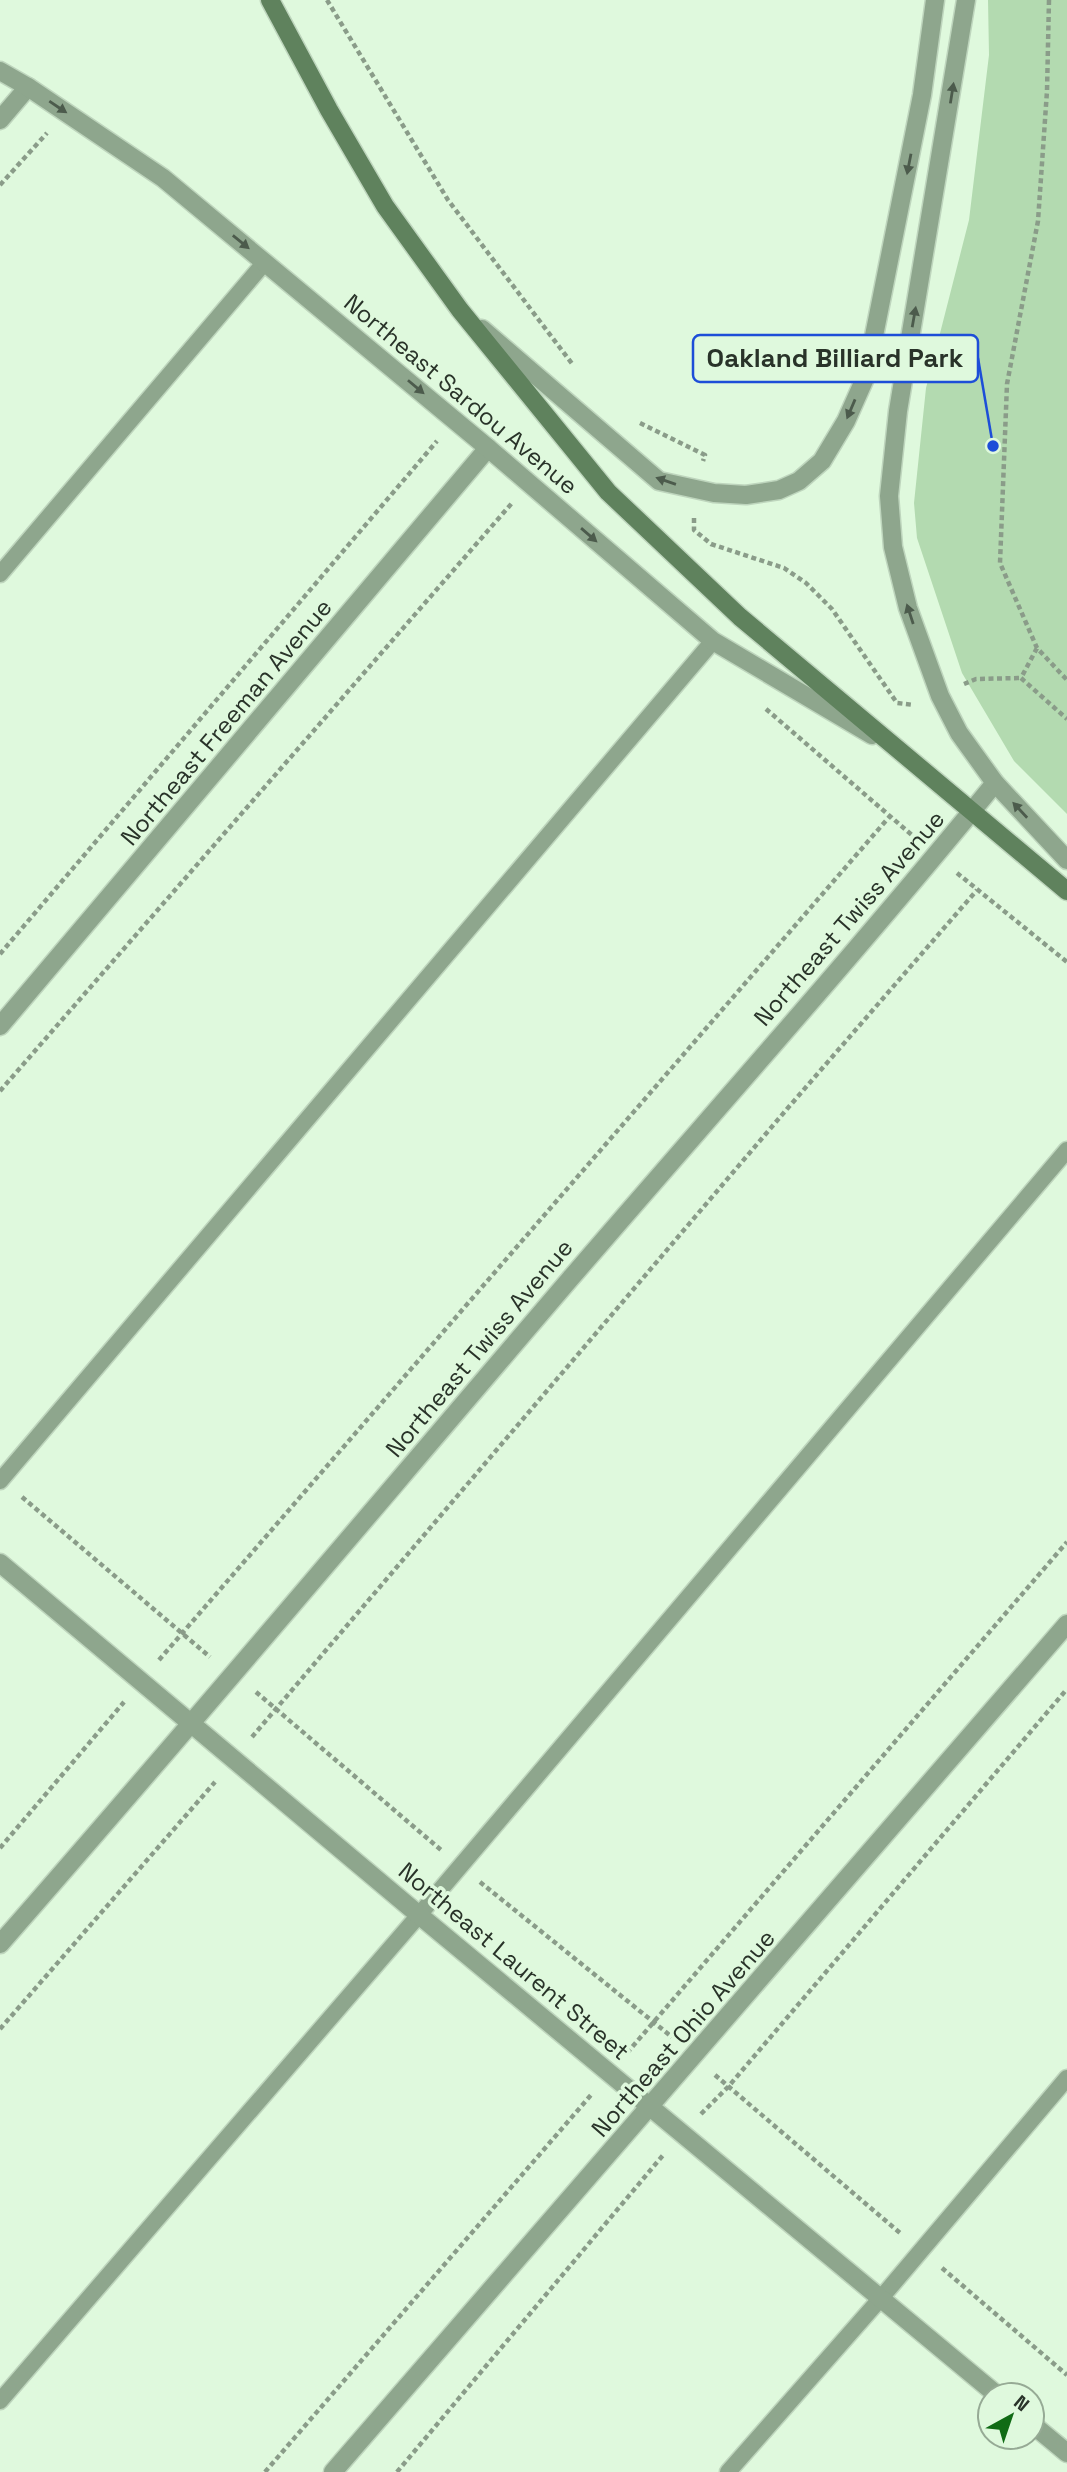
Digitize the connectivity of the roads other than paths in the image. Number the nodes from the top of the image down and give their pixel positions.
1 (270, 0) edge
2 (935, 0) edge
3 (966, 0) edge
4 (0, 71) edge
5 (28, 87) junction
6 (0, 120) edge
7 (265, 262) junction
8 (460, 310) junction
9 (488, 448) junction
10 (0, 574) edge
11 (713, 641) junction
12 (895, 748) junction
13 (995, 783) junction
14 (971, 812) junction
15 (1067, 860) edge
16 (1067, 891) edge
17 (0, 1026) edge
18 (1067, 1150) edge
19 (1, 1480) edge
20 (0, 1563) edge
21 (1067, 1624) edge
22 (192, 1724) junction
23 (419, 1915) junction
24 (0, 1944) edge
25 (1067, 2078) edge
26 (651, 2107) junction
27 (881, 2298) junction
28 (981, 2381) edge
29 (0, 2401) edge
30 (1046, 2436) edge
31 (1067, 2453) edge
32 (333, 2472) edge
33 (728, 2472) edge

1 - 8 main road, Northeast Sardou Avenue
2 -> 8 street
13 -> 3 street
4 - 5 street, Northeast Sardou Avenue
5 - 6 street
5 -> 7 street, Northeast Sardou Avenue
7 -> 9 street, Northeast Sardou Avenue
7 - 10 lane
8 - 12 main road, Northeast Sardou Avenue
9 -> 11 street, Northeast Sardou Avenue
9 - 17 street, Northeast Freeman Avenue
11 - 12 street, Northeast Sardou Avenue
11 - 19 lane
12 - 14 main road, Northeast Sardou Avenue
13 - 14 street, Northeast Twiss Avenue
15 -> 13 street
14 - 16 main road, Northeast Sardou Avenue
14 - 22 street, Northeast Twiss Avenue
18 - 23 lane
20 - 22 street, Northeast Laurent Street
21 - 26 street, Northeast Ohio Avenue
22 - 23 street, Northeast Laurent Street
22 - 24 street, Northeast Twiss Avenue
23 - 26 street, Northeast Laurent Street
23 - 29 lane
25 - 27 lane
26 - 27 street, Northeast Laurent Street
26 - 32 street, Northeast Ohio Avenue
27 - 28 street, Northeast Laurent Street
27 - 33 lane
30 - 31 street

